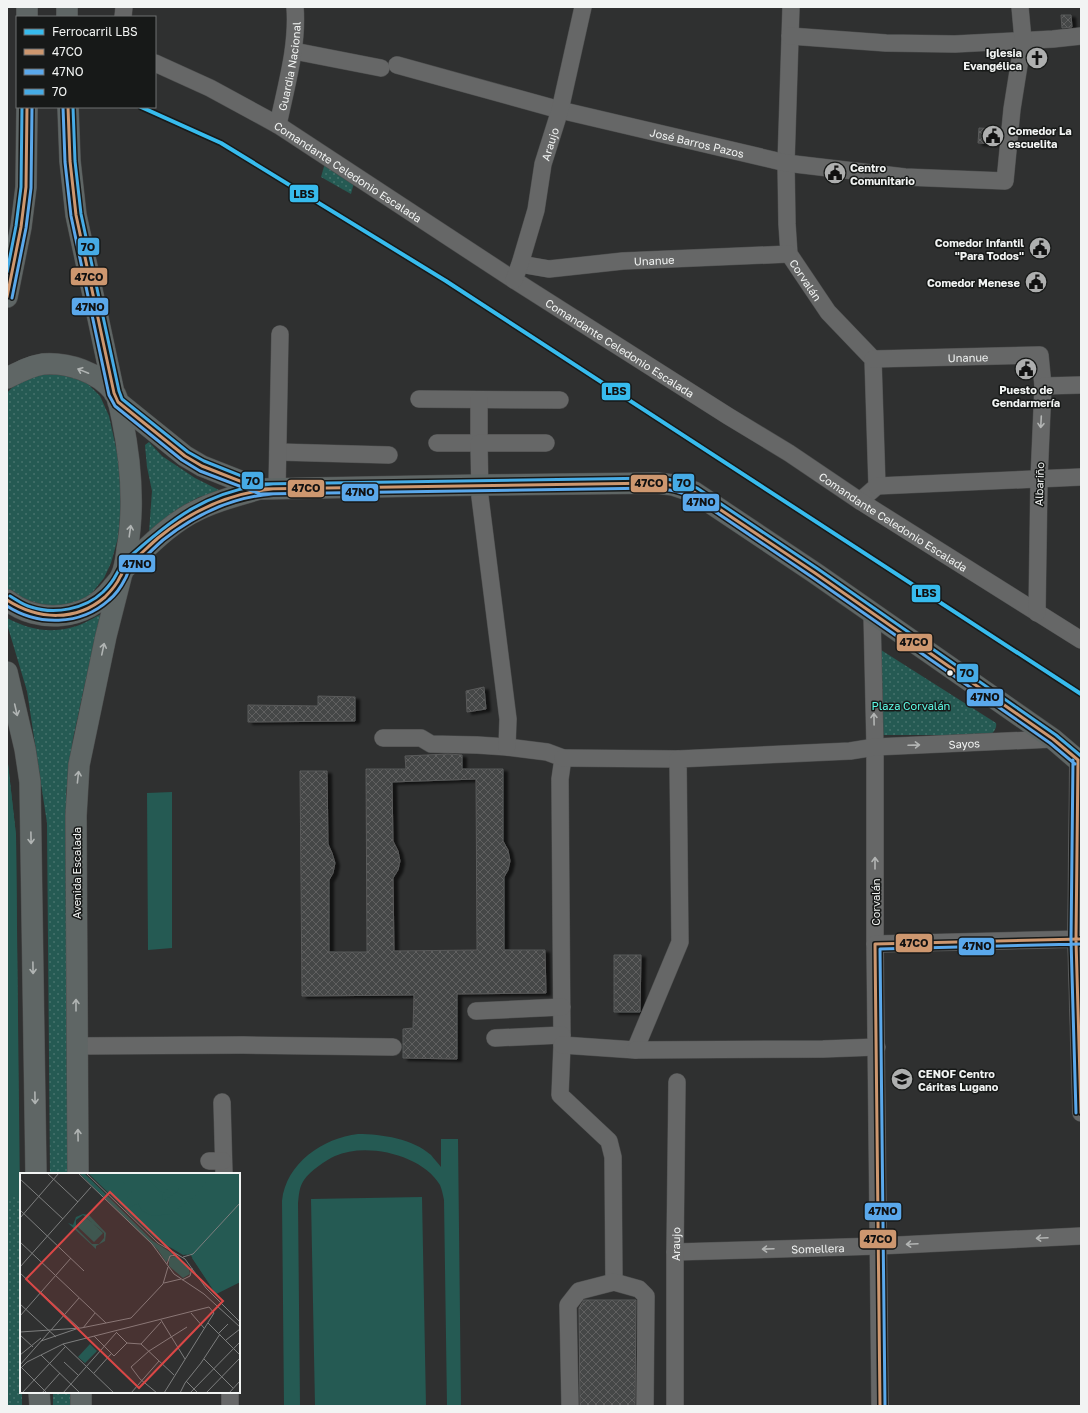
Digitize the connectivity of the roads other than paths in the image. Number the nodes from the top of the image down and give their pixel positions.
1 (295, 7) edge
2 (583, 7) edge
3 (791, 7) edge
4 (1020, 7) edge
5 (790, 36) junction
6 (1081, 36) edge
7 (1023, 40) junction
8 (294, 51) junction
9 (156, 63) edge
10 (27, 108) edge
11 (68, 108) edge
12 (560, 110) junction
13 (278, 125) junction
14 (786, 163) junction
15 (789, 254) junction
16 (517, 272) junction
17 (7, 296) edge
18 (280, 334) dead end
19 (1040, 355) joint
20 (873, 359) junction
21 (7, 378) edge
22 (1043, 386) junction
23 (1081, 386) edge
24 (116, 397) junction
25 (419, 399) dead end
26 (479, 400) junction
27 (560, 400) dead end
28 (437, 442) dead end
29 (479, 443) junction
30 (546, 443) dead end
31 (278, 452) junction
32 (389, 455) dead end
33 (1081, 477) edge
34 (1039, 479) junction
35 (479, 480) junction
36 (877, 486) junction
37 (268, 489) junction
38 (860, 501) junction
39 (122, 573) junction
40 (7, 600) edge
41 (1037, 613) junction
42 (872, 614) junction
43 (1081, 640) edge
44 (7, 672) edge
45 (382, 738) dead end
46 (1052, 740) junction
47 (507, 747) junction
48 (875, 747) junction
49 (563, 758) junction
50 (678, 759) junction
51 (1080, 760) edge
52 (1078, 939) edge
53 (875, 944) junction
54 (562, 1006) junction
55 (476, 1011) dead end
56 (495, 1038) dead end
57 (562, 1040) junction
58 (76, 1046) junction
59 (393, 1047) dead end
60 (877, 1047) junction
61 (635, 1050) junction
62 (677, 1082) dead end
63 (222, 1102) dead end
64 (1081, 1113) edge
65 (219, 1165) edge
66 (36, 1173) edge
67 (78, 1173) edge
68 (1081, 1236) edge
69 (879, 1246) junction
70 (675, 1252) junction
71 (614, 1282) junction
72 (39, 1393) edge
73 (81, 1393) edge
74 (230, 1393) edge
75 (40, 1406) edge
76 (81, 1406) edge
77 (230, 1406) edge
78 (570, 1406) edge
79 (645, 1406) edge
80 (675, 1406) edge
81 (880, 1406) edge

1 - 8 street, Guardia Nacional
2 - 12 street, Araujo
3 - 5 street, Corvalán
4 - 7 street
5 - 7 street
5 - 14 street, Corvalán
6 - 7 street
7 - 14 street, José Barros Pazos
8 - 12 street, José Barros Pazos
8 - 13 street, Guardia Nacional
9 - 13 street, Comandante Celedonio Escalada
10 - 17 main road
11 - 24 main road
12 - 14 street, José Barros Pazos
12 - 16 street, Araujo
13 - 16 street, Comandante Celedonio Escalada
14 - 15 street, Corvalán
15 - 16 street, Unanue
15 - 20 street, Corvalán
16 - 38 street, Comandante Celedonio Escalada
18 - 31 street
19 - 20 street, Unanue
19 - 22 street, Albariño
20 - 36 street
24 -> 21 main road
22 - 23 street
22 -> 34 street, Albariño
24 - 37 main road
39 -> 24 main road, Avenida Escalada
25 - 26 street
26 - 27 street
26 - 29 street
28 - 29 street
29 - 30 street
29 - 35 street
31 - 32 street
31 - 37 street
33 - 34 street
34 - 36 street
34 - 41 street, Albariño
35 - 37 main road
35 - 42 main road
35 - 47 street
36 - 38 street
37 - 39 main road
38 - 41 street, Comandante Celedonio Escalada
39 - 40 main road
58 -> 39 main road, Avenida Escalada
41 - 43 street, Comandante Celedonio Escalada
42 - 46 main road
48 -> 42 street, Corvalán
44 -> 66 main road
45 - 47 street, Sayos
48 -> 46 street, Sayos
46 - 51 main road
47 - 49 street, Sayos
48 - 50 street, Sayos
53 -> 48 street, Corvalán
49 - 50 street, Sayos
49 - 54 street
50 - 61 street
51 - 52 street
52 - 53 street
52 - 64 street
53 - 60 street, Corvalán
54 - 55 street
54 - 57 street
56 - 57 street
57 - 61 street
57 - 71 street
58 - 59 street
67 -> 58 main road, Avenida Escalada
60 - 61 street
60 - 69 street, Corvalán
62 - 70 street, Araujo
63 - 65 street
68 -> 69 street, Somellera
69 -> 70 street, Somellera
69 - 81 street, Corvalán
70 - 80 street, Araujo
71 - 78 street
71 - 79 street
72 - 75 main road
73 - 76 main road
74 - 77 street

